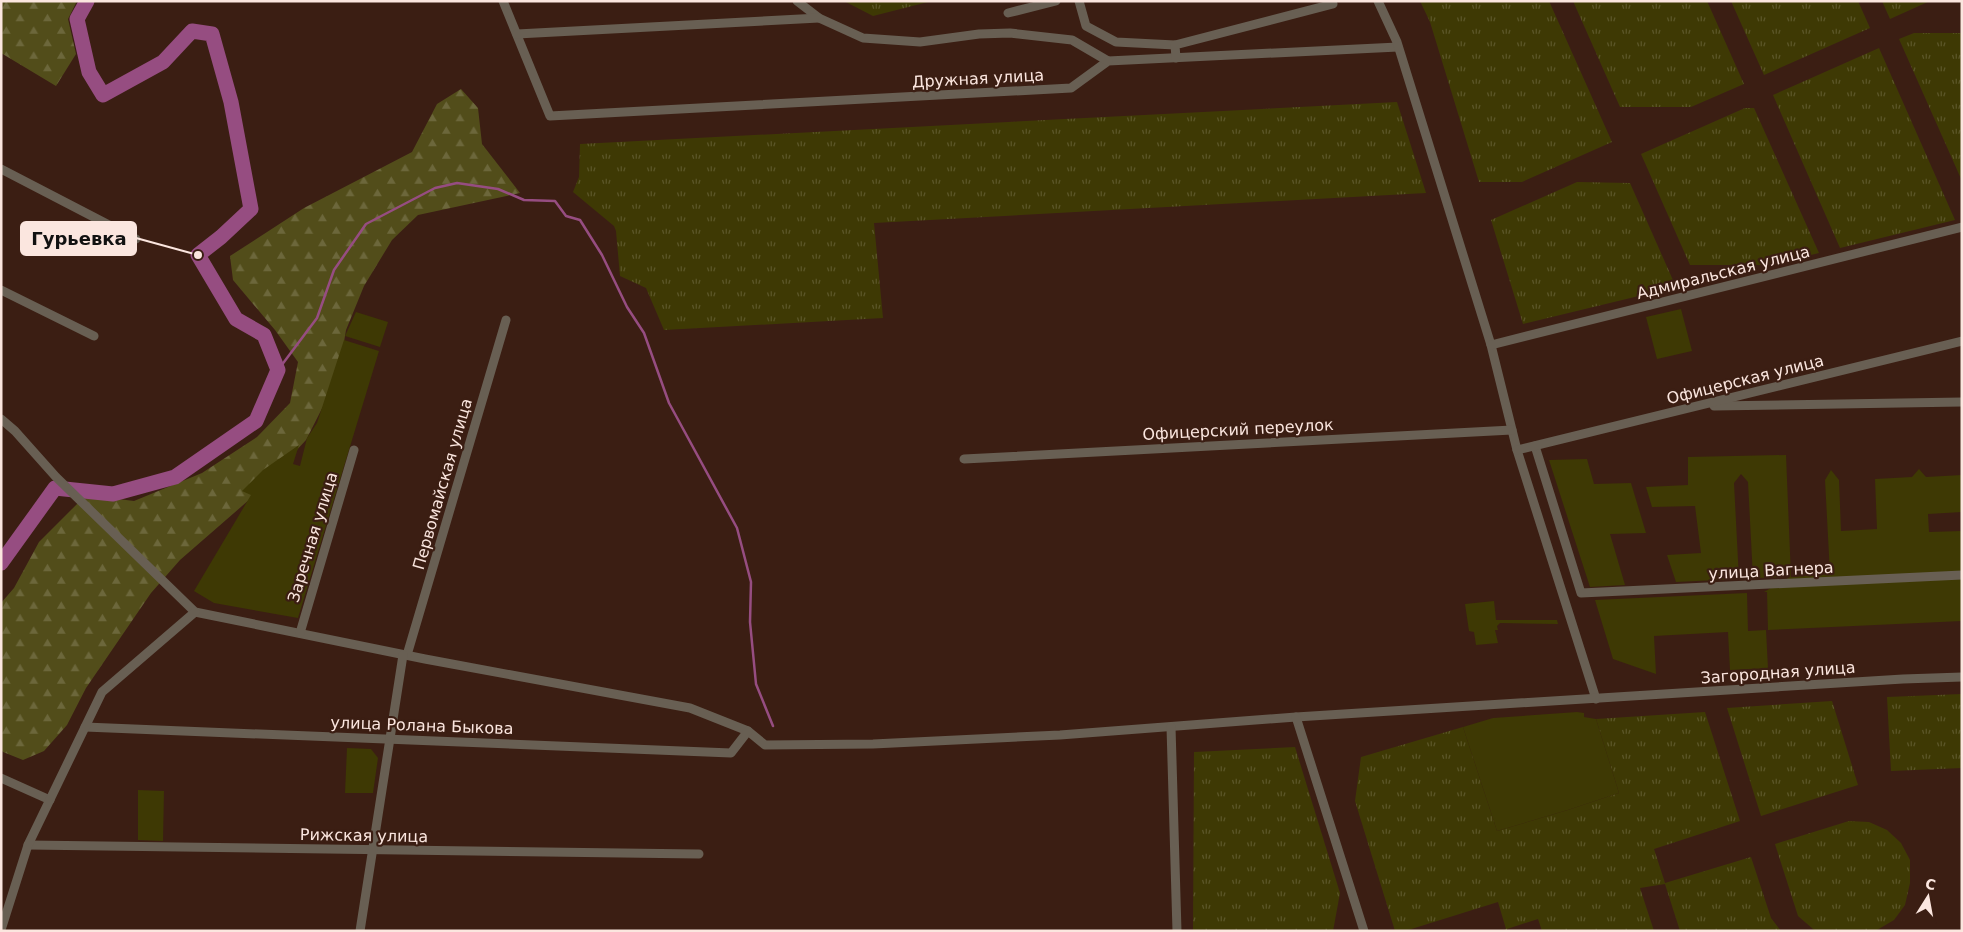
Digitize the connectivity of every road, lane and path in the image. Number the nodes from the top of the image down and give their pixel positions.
1 (503, 1) edge
2 (797, 1) edge
3 (1056, 1) edge
4 (1079, 1) edge
5 (1378, 1) edge
6 (1333, 4) dead end
7 (1008, 14) dead end
8 (820, 18) junction
9 (517, 34) dead end
10 (1175, 45) junction
11 (1398, 46) junction
12 (1176, 58) junction
13 (1108, 61) junction
14 (1, 169) edge
15 (1962, 228) edge
16 (136, 238) dead end
17 (1, 290) edge
18 (506, 320) dead end
19 (94, 336) dead end
20 (1962, 341) edge
21 (1491, 345) junction
22 (1962, 402) edge
23 (1697, 406) junction
24 (1, 419) edge
25 (1512, 430) junction
26 (1535, 446) junction
27 (354, 450) dead end
28 (1517, 450) junction
29 (964, 459) dead end
30 (1962, 575) edge
31 (195, 612) junction
32 (300, 633) junction
33 (405, 655) junction
34 (1962, 677) edge
35 (1596, 698) junction
36 (1296, 718) junction
37 (85, 727) junction
38 (1171, 727) junction
39 (748, 731) junction
40 (390, 739) junction
41 (1, 778) edge
42 (50, 800) junction
43 (28, 846) junction
44 (372, 850) junction
45 (699, 854) dead end
46 (1, 930) edge
47 (360, 931) edge
48 (1177, 931) edge
49 (1364, 931) edge

1 - 13 street, Дружная улица
2 - 8 street
3 - 7 street
4 - 10 street
5 - 11 street
6 - 10 street
8 - 9 street
8 - 13 street
10 - 12 street
11 - 12 street
11 - 21 street
12 - 13 street
14 - 16 street
15 - 21 street, Адмиральская улица
17 - 19 street
18 - 33 street, Первомайская улица
20 - 23 street, Офицерская улица
21 - 25 street
22 - 23 street
23 - 26 street, Офицерская улица
24 - 31 street
25 - 28 street
25 - 29 street, Офицерский переулок
26 - 28 street, Офицерская улица
26 - 30 street, улица Вагнера
27 - 32 street, Заречная улица
28 - 35 street
31 - 32 street, Загородная улица
31 - 37 street
32 - 33 street, Загородная улица
33 - 39 street, Загородная улица
33 - 40 street, Первомайская улица
34 - 35 street, Загородная улица
35 - 36 street, Загородная улица
36 - 38 street, Загородная улица
36 - 49 street
37 - 40 street, улица Ролана Быкова
37 - 42 street
38 - 39 street, Загородная улица
38 - 48 street
39 - 40 street, улица Ролана Быкова
40 - 44 street, Первомайская улица
41 - 42 street
42 - 43 street
43 - 44 street, Рижская улица
43 - 46 street
44 - 45 street, Рижская улица
44 - 47 street, Первомайская улица

